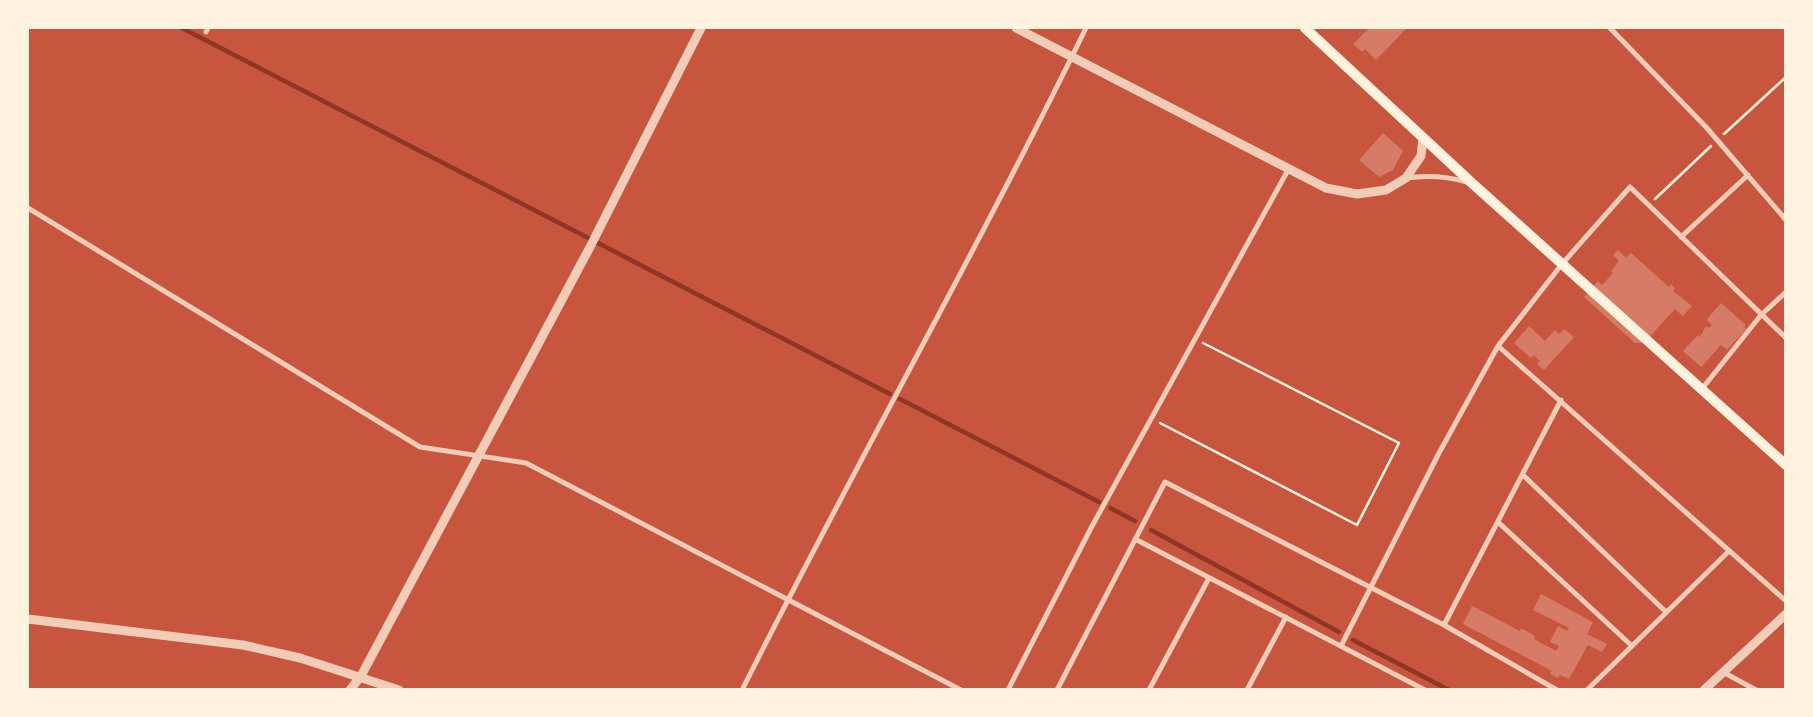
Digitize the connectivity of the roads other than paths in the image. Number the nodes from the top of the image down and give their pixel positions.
1 (701, 28) edge
2 (1016, 28) edge
3 (1086, 28) edge
4 (1305, 28) edge
5 (1610, 28) edge
6 (1072, 57) junction
7 (1423, 138) junction
8 (1288, 170) junction
9 (1748, 175) junction
10 (1406, 178) junction
11 (1473, 184) junction
12 (28, 208) edge
13 (1786, 220) edge
14 (1681, 237) junction
15 (1562, 264) junction
16 (1786, 292) edge
17 (1761, 315) junction
18 (1786, 338) edge
19 (1498, 346) junction
20 (1700, 390) junction
21 (1561, 400) junction
22 (479, 456) junction
23 (1786, 465) edge
24 (1523, 475) junction
25 (1499, 523) junction
26 (1135, 539) junction
27 (1728, 552) junction
28 (1209, 578) junction
29 (1370, 589) junction
30 (787, 600) junction
31 (1786, 601) edge
32 (1666, 612) junction
33 (1786, 614) edge
34 (1286, 617) junction
35 (28, 619) edge
36 (1444, 625) junction
37 (1341, 646) junction
38 (1632, 646) junction
39 (1723, 672) junction
40 (361, 676) junction
41 (350, 690) edge
42 (399, 690) edge
43 (742, 690) edge
44 (961, 690) edge
45 (1008, 690) edge
46 (1057, 690) edge
47 (1149, 690) edge
48 (1246, 690) edge
49 (1424, 690) edge
50 (1558, 690) edge
51 (1588, 690) edge
52 (1704, 690) edge
53 (1756, 690) edge

1 - 22 street
2 - 6 street
3 - 6 street
4 - 7 main road
5 - 9 street
6 - 8 street
6 - 30 street
7 - 10 street
7 - 11 main road
8 - 10 street
8 - 45 street
9 - 13 street
9 - 14 street
10 - 11 street
11 - 15 main road
12 - 22 street
14 - 15 street
14 - 17 street
15 - 19 street
15 - 20 main road
16 - 17 street
17 - 18 street
17 - 20 street
19 - 21 street
19 - 29 street
20 - 23 main road
21 - 24 street
21 - 27 street
22 - 30 street
22 - 40 street
24 - 25 street
24 - 32 street
25 - 36 street
25 - 38 street
26 - 28 street
26 - 29 street
26 - 46 street
27 - 31 street
27 - 32 street
28 - 34 street
28 - 47 street
29 - 36 street
29 - 37 street
30 - 43 street
30 - 44 street
32 - 38 street
33 - 39 street
34 - 37 street
34 - 48 street
35 - 40 street
36 - 50 street
37 - 49 street
38 - 51 street
39 - 52 street
39 - 53 street
40 - 41 street
40 - 42 street

